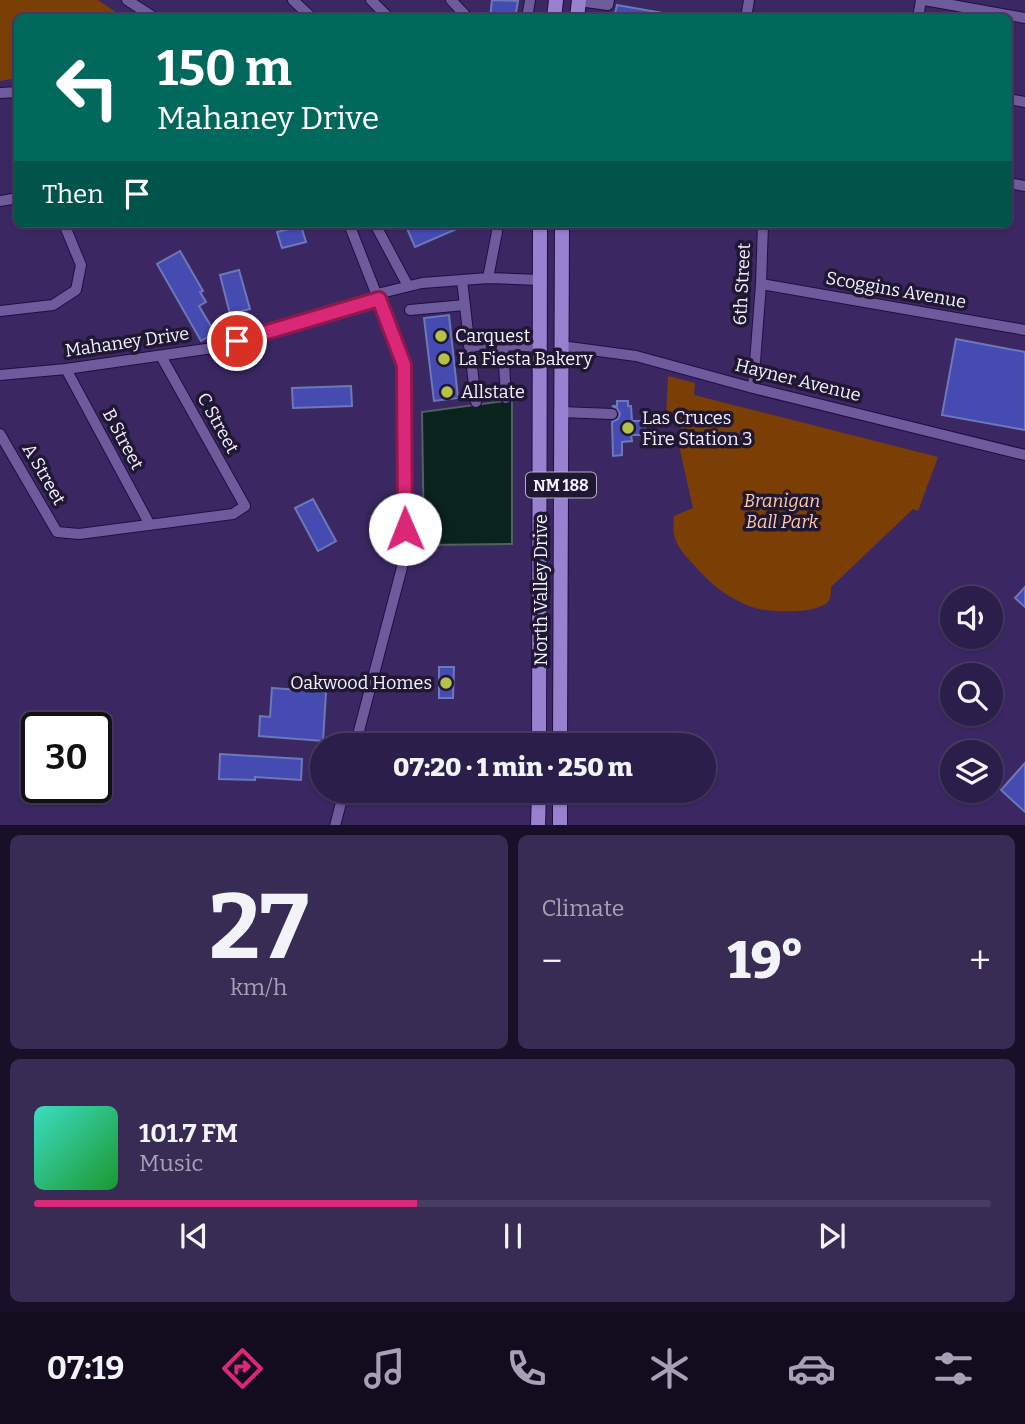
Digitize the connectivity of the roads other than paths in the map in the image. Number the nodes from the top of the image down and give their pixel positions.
1 (127, 0) edge
2 (293, 0) edge
3 (371, 0) edge
4 (451, 0) edge
5 (922, 0) edge
6 (579, 1) edge
7 (609, 3) edge
8 (140, 14) edge
9 (308, 14) edge
10 (385, 14) edge
11 (464, 14) edge
12 (998, 14) edge
13 (67, 228) edge
14 (351, 228) edge
15 (378, 228) edge
16 (496, 228) edge
17 (540, 228) edge
18 (562, 228) edge
19 (763, 228) edge
20 (488, 278) junction
21 (540, 279) junction
22 (462, 280) junction
23 (761, 284) junction
24 (408, 286) junction
25 (378, 297) junction
26 (465, 305) junction
27 (410, 310) dead end
28 (0, 311) edge
29 (1025, 330) edge
30 (503, 345) junction
31 (469, 346) junction
32 (561, 346) junction
33 (540, 347) junction
34 (161, 356) junction
35 (66, 369) junction
36 (0, 375) edge
37 (754, 388) junction
38 (506, 398) dead end
39 (476, 402) dead end
40 (561, 412) junction
41 (612, 414) dead end
42 (0, 434) edge
43 (1025, 455) edge
44 (150, 524) junction
45 (358, 733) edge
46 (539, 733) edge
47 (560, 733) edge
48 (341, 803) edge
49 (539, 803) edge
50 (560, 803) edge
51 (335, 825) edge
52 (538, 825) edge
53 (560, 825) edge

1 - 8 street
2 - 9 street
3 - 10 street
4 - 11 street
5 - 12 street
6 - 7 street
13 - 28 street
14 - 25 street
15 - 24 street
16 - 20 street
17 - 21 main road, North Valley Drive / NM 188
18 - 32 main road, North Valley Drive / NM 188
19 - 23 street, 6th Street
20 - 21 street, Mahaney Drive
20 - 22 street, Mahaney Drive
21 - 33 main road, North Valley Drive / NM 188
22 - 24 street, Mahaney Drive
22 - 26 street
23 - 29 street, Scoggins Avenue
23 - 37 street, 6th Street
24 - 25 street, Mahaney Drive
25 - 34 street, Mahaney Drive
25 - 45 street
26 - 27 street
26 - 31 street
30 - 31 street
30 - 33 street
30 - 38 street
31 - 39 street
32 - 37 street, Hayner Avenue
32 - 40 main road, North Valley Drive / NM 188
33 - 46 main road, North Valley Drive / NM 188
34 - 35 street, Mahaney Drive
34 - 44 street, C Street
35 - 36 street, Mahaney Drive
35 - 44 street, B Street
37 - 43 street, Hayner Avenue
40 - 41 street
40 - 47 main road, North Valley Drive / NM 188
42 - 44 street, A Street
48 - 51 street
49 - 52 main road
50 - 53 main road

